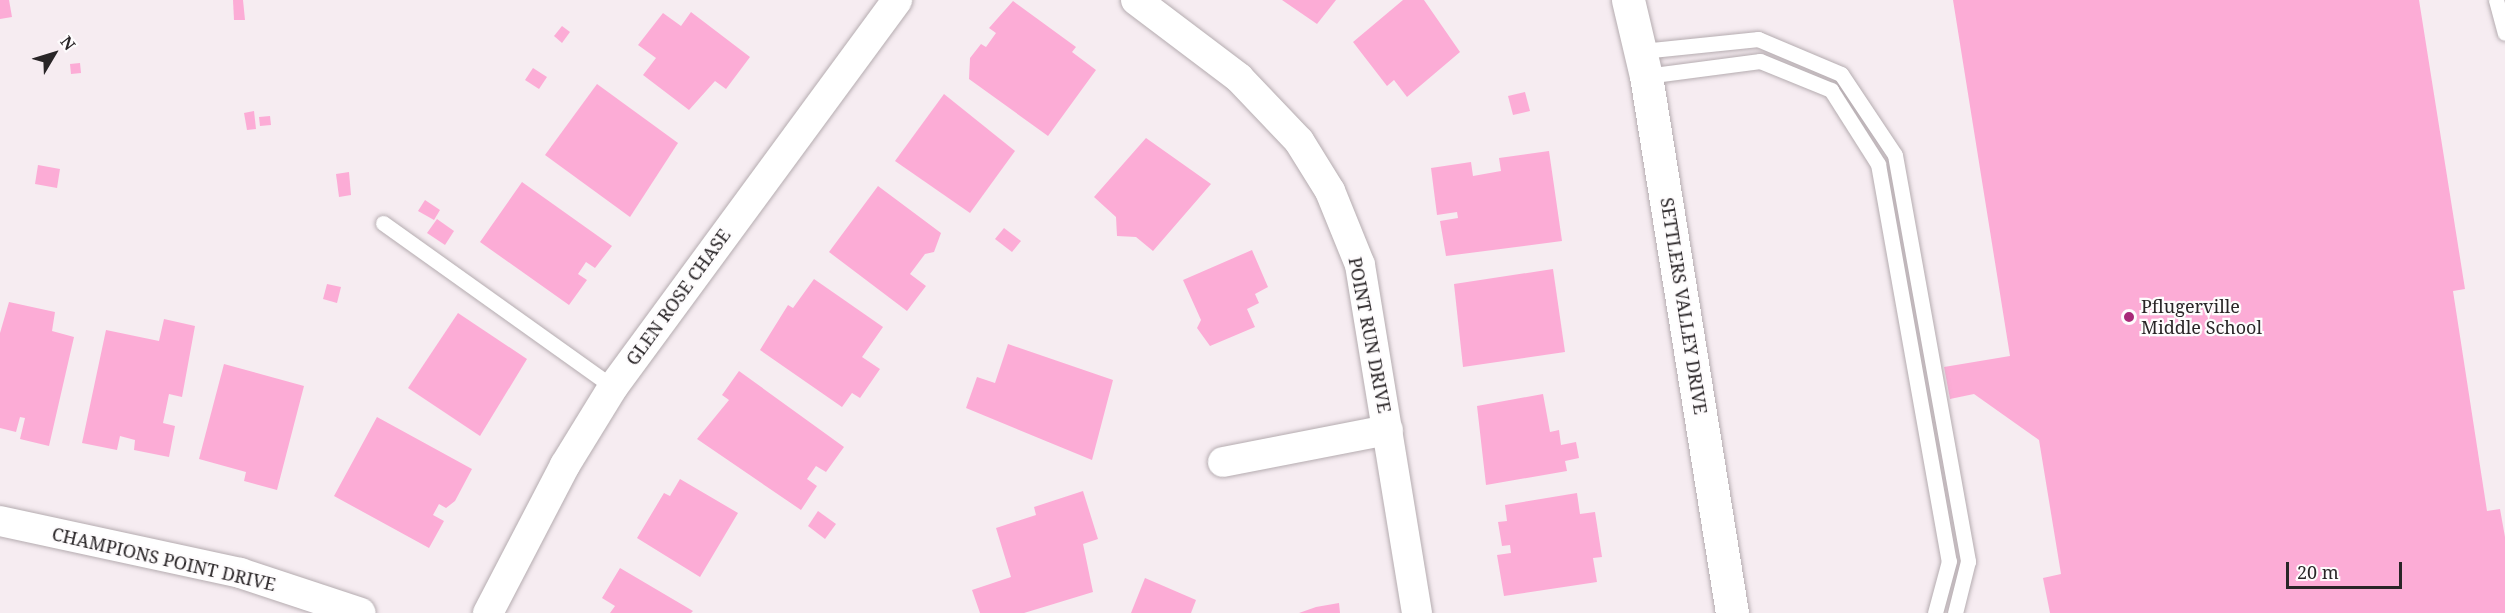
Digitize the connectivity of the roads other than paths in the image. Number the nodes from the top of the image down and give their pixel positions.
1 (897, 0) edge
2 (1136, 0) edge
3 (1628, 0) edge
4 (2496, 0) edge
5 (2505, 33) edge
6 (1644, 63) junction
7 (383, 223) dead end
8 (613, 387) junction
9 (1388, 430) junction
10 (1223, 462) dead end
11 (0, 521) edge
12 (361, 613) edge
13 (488, 613) edge
14 (1417, 613) edge
15 (1732, 613) edge
16 (1935, 613) edge
17 (1955, 613) edge

1 - 8 street, GLEN ROSE CHASE
2 - 9 street, POINT RUN DRIVE
3 - 6 street, SETTLERS VALLEY DRIVE
4 - 5 lane
6 - 15 street, SETTLERS VALLEY DRIVE
6 - 16 lane
6 - 17 lane
7 - 8 lane
8 - 13 street, GLEN ROSE CHASE
9 - 10 street
9 - 14 street, POINT RUN DRIVE
11 - 12 street, CHAMPIONS POINT DRIVE

